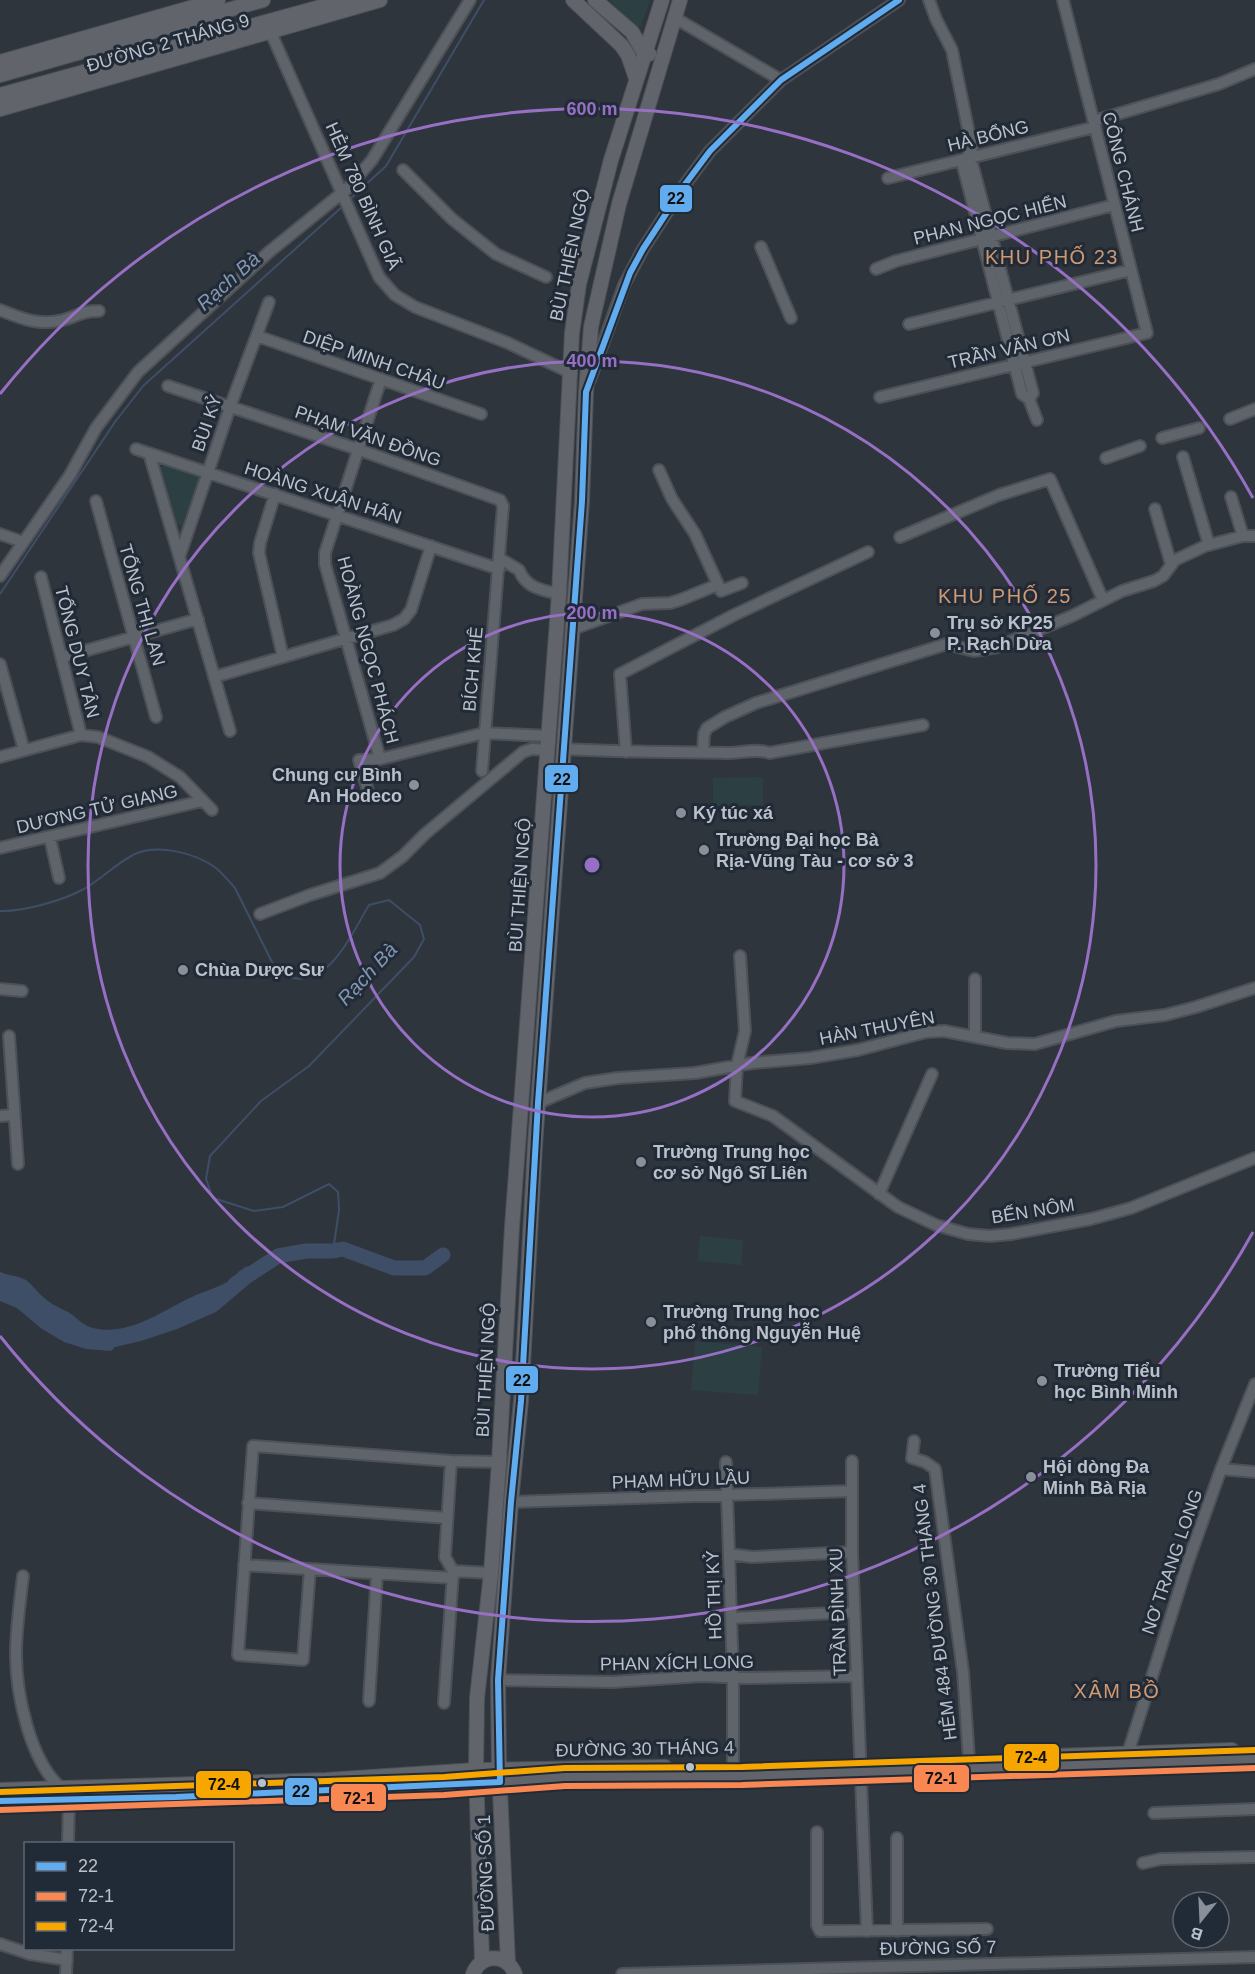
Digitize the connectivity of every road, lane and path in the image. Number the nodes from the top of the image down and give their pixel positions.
1 (263, 0) edge
2 (346, 0) edge
3 (380, 0) edge
4 (470, 0) edge
5 (573, 0) edge
6 (595, 0) edge
7 (662, 0) edge
8 (680, 0) edge
9 (899, 0) edge
10 (929, 0) edge
11 (1063, 0) edge
12 (216, 5) edge
13 (675, 18) junction
14 (271, 33) junction
15 (219, 40) junction
16 (644, 53) junction
17 (662, 58) junction
18 (0, 62) edge
19 (1255, 69) edge
20 (0, 75) edge
21 (636, 79) junction
22 (781, 80) junction
23 (654, 84) junction
24 (0, 95) edge
25 (0, 110) edge
26 (1095, 124) junction
27 (968, 158) junction
28 (403, 170) dead end
29 (888, 178) dead end
30 (342, 192) junction
31 (1114, 205) junction
32 (988, 237) junction
33 (761, 247) dead end
34 (876, 269) dead end
35 (1131, 270) junction
36 (546, 276) dead end
37 (1003, 300) junction
38 (269, 302) dead end
39 (0, 310) edge
40 (99, 311) dead end
41 (791, 318) dead end
42 (909, 324) dead end
43 (1147, 333) joint
44 (257, 336) junction
45 (1019, 364) junction
46 (569, 372) junction
47 (381, 379) junction
48 (168, 386) dead end
49 (586, 392) junction
50 (880, 397) dead end
51 (230, 406) junction
52 (1255, 409) edge
53 (481, 414) dead end
54 (1230, 418) dead end
55 (1037, 420) dead end
56 (1200, 428) dead end
57 (1162, 438) dead end
58 (1140, 446) dead end
59 (136, 448) dead end
60 (357, 449) junction
61 (149, 453) junction
62 (1183, 457) dead end
63 (1106, 458) dead end
64 (658, 470) dead end
65 (208, 472) junction
66 (275, 494) junction
67 (1231, 497) dead end
68 (96, 501) dead end
69 (1155, 509) dead end
70 (336, 515) junction
71 (0, 534) edge
72 (1243, 536) junction
73 (1255, 536) edge
74 (900, 537) dead end
75 (23, 542) junction
76 (1209, 545) junction
77 (431, 546) junction
78 (868, 552) dead end
79 (180, 555) junction
80 (499, 564) junction
81 (1171, 564) junction
82 (0, 576) edge
83 (41, 577) dead end
84 (742, 583) dead end
85 (717, 585) junction
86 (559, 594) junction
87 (1103, 600) junction
88 (198, 620) junction
89 (573, 629) junction
90 (134, 638) junction
91 (346, 638) junction
92 (63, 657) junction
93 (283, 657) junction
94 (0, 664) edge
95 (214, 677) junction
96 (4, 695) edge
97 (156, 717) dead end
98 (923, 725) dead end
99 (230, 731) dead end
100 (484, 733) junction
101 (81, 735) junction
102 (548, 743) junction
103 (564, 743) junction
104 (24, 750) junction
105 (703, 752) junction
106 (626, 753) junction
107 (0, 757) edge
108 (380, 759) junction
109 (482, 771) dead end
110 (369, 794) dead end
111 (202, 801) junction
112 (212, 810) dead end
113 (50, 838) junction
114 (0, 848) edge
115 (59, 878) dead end
116 (260, 914) dead end
117 (740, 956) dead end
118 (975, 979) dead end
119 (1255, 988) edge
120 (0, 989) edge
121 (22, 991) dead end
122 (9, 1036) dead end
123 (975, 1036) junction
124 (525, 1059) junction
125 (542, 1061) junction
126 (737, 1065) junction
127 (932, 1074) dead end
128 (538, 1104) junction
129 (14, 1115) junction
130 (0, 1116) edge
131 (1255, 1158) edge
132 (18, 1164) dead end
133 (879, 1194) junction
134 (509, 1292) junction
135 (528, 1292) junction
136 (1255, 1384) edge
137 (914, 1441) dead end
138 (451, 1461) junction
139 (852, 1461) dead end
140 (499, 1462) junction
141 (726, 1462) dead end
142 (1221, 1469) junction
143 (1255, 1472) edge
144 (852, 1491) junction
145 (727, 1494) junction
146 (511, 1502) junction
147 (248, 1503) junction
148 (447, 1518) junction
149 (852, 1552) junction
150 (729, 1554) junction
151 (244, 1565) junction
152 (310, 1569) junction
153 (377, 1573) junction
154 (491, 1573) junction
155 (453, 1574) junction
156 (507, 1575) junction
157 (23, 1576) dead end
158 (854, 1612) junction
159 (732, 1618) junction
160 (857, 1676) junction
161 (733, 1677) junction
162 (498, 1680) junction
163 (369, 1701) dead end
164 (444, 1703) dead end
165 (1255, 1750) edge
166 (1128, 1758) junction
167 (969, 1759) junction
168 (1111, 1759) junction
169 (1255, 1759) edge
170 (733, 1767) junction
171 (861, 1767) junction
172 (499, 1776) junction
173 (476, 1777) junction
174 (0, 1790) edge
175 (66, 1791) junction
176 (45, 1793) junction
177 (0, 1801) edge
178 (1255, 1809) edge
179 (1154, 1813) dead end
180 (817, 1832) dead end
181 (897, 1838) dead end
182 (68, 1842) edge
183 (1255, 1857) edge
184 (1143, 1863) dead end
185 (987, 1929) dead end
186 (867, 1931) junction
187 (897, 1931) junction
188 (0, 1944) edge
189 (67, 1954) edge
190 (1255, 1956) edge
191 (482, 1961) junction
192 (511, 1968) edge
193 (66, 1974) edge
194 (473, 1974) edge
195 (622, 1974) edge

1 - 12 main road, ĐƯỜNG 2 THÁNG 9
2 - 15 main road, ĐƯỜNG 2 THÁNG 9
3 - 14 main road, ĐƯỜNG 2 THÁNG 9
4 - 30 street
5 - 21 main road
6 - 16 main road
7 - 16 main road, BÙI THIỆN NGỘ
8 - 13 main road, BÙI THIỆN NGỘ
9 - 22 street, BÙI THIỆN NGỘ
10 - 27 street
11 - 26 street, CÔNG CHÁNH
12 - 18 main road, ĐƯỜNG 2 THÁNG 9
12 - 20 main road, ĐƯỜNG 2 THÁNG 9
13 - 17 main road, BÙI THIỆN NGỘ
13 - 22 street
14 - 15 main road, ĐƯỜNG 2 THÁNG 9
14 - 30 street, HẺM 780 BÌNH GIÃ
15 - 24 main road, ĐƯỜNG 2 THÁNG 9
15 - 25 main road, ĐƯỜNG 2 THÁNG 9
16 - 17 main road
16 - 21 main road, BÙI THIỆN NGỘ
17 - 23 main road, BÙI THIỆN NGỘ
19 - 26 street, HÀ BỔNG
21 - 23 main road
21 - 46 main road, BÙI THIỆN NGỘ
22 - 49 street, BÙI THIỆN NGỘ
23 - 49 main road, BÙI THIỆN NGỘ
26 - 27 street, HÀ BỔNG
26 - 31 street, CÔNG CHÁNH
27 - 29 street, HÀ BỔNG
27 - 32 street
28 - 36 street
30 - 46 street, HẺM 780 BÌNH GIÃ
30 - 75 street
31 - 32 street, PHAN NGỌC HIỂN
31 - 35 street, CÔNG CHÁNH
32 - 34 street, PHAN NGỌC HIỂN
32 - 37 street
33 - 41 street
35 - 37 street
35 - 43 street, CÔNG CHÁNH
37 - 42 street
37 - 45 street
38 - 44 street, BÙI KỶ
39 - 40 street
43 - 45 street, TRẦN VĂN ƠN
44 - 47 street, DIỆP MINH CHÂU
44 - 51 street, BÙI KỶ
45 - 50 street, TRẦN VĂN ƠN
45 - 55 street
46 - 86 main road, BÙI THIỆN NGỘ
47 - 53 street, DIỆP MINH CHÂU
47 - 60 street, HOÀNG NGỌC PHÁCH
48 - 51 street, PHẠM VĂN ĐỒNG
49 - 89 main road, BÙI THIỆN NGỘ
51 - 60 street, PHẠM VĂN ĐỒNG
51 - 65 street, BÙI KỶ
52 - 54 street
56 - 57 street
58 - 63 street
59 - 61 street, HOÀNG XUÂN HÃN
60 - 70 street, HOÀNG NGỌC PHÁCH
60 - 80 street, PHẠM VĂN ĐỒNG
61 - 65 street, HOÀNG XUÂN HÃN
61 - 79 street
62 - 76 street
64 - 85 street
65 - 66 street, HOÀNG XUÂN HÃN
65 - 79 street, BÙI KỶ
66 - 70 street, HOÀNG XUÂN HÃN
66 - 93 street
67 - 72 street
68 - 90 street, TỐNG THỊ LAN
69 - 81 street
70 - 77 street, HOÀNG XUÂN HÃN
70 - 91 street, HOÀNG NGỌC PHÁCH
71 - 75 street
72 - 73 street
72 - 76 street
74 - 87 street
75 - 82 street
76 - 81 street
77 - 80 street, HOÀNG XUÂN HÃN
77 - 91 street
78 - 106 street
79 - 88 street
80 - 86 street
80 - 100 street, BÍCH KHÊ
81 - 87 street
83 - 92 street, TỐNG DUY TÂN
84 - 85 street
85 - 89 street
86 - 102 main road, BÙI THIỆN NGỘ
87 - 105 street
88 - 90 street
88 - 95 street
89 - 103 main road, BÙI THIỆN NGỘ
90 - 92 street
90 - 97 street, TỐNG THỊ LAN
91 - 93 street
91 - 108 street, HOÀNG NGỌC PHÁCH
92 - 101 street, TỐNG DUY TÂN
93 - 95 street
94 - 96 street
95 - 99 street
96 - 104 street
98 - 105 street
100 - 102 street
100 - 108 street
100 - 109 street, BÍCH KHÊ
101 - 104 street
101 - 111 street
102 - 103 main road
102 - 116 street
102 - 124 main road, BÙI THIỆN NGỘ
103 - 106 street
103 - 125 main road, BÙI THIỆN NGỘ
104 - 107 street
105 - 106 street
108 - 110 street
111 - 112 street
111 - 113 street, DƯƠNG TỬ GIANG
113 - 114 street, DƯƠNG TỬ GIANG
113 - 115 street
117 - 126 street
118 - 123 street
119 - 123 street, HÀN THUYÊN
120 - 121 street
122 - 129 street
123 - 126 street, HÀN THUYÊN
124 - 125 main road
124 - 134 main road, BÙI THIỆN NGỘ
125 - 128 main road, BÙI THIỆN NGỘ
126 - 128 street, HÀN THUYÊN
126 - 133 street, BẾN NÔM
127 - 133 street
128 - 135 main road, BÙI THIỆN NGỘ
129 - 130 street
129 - 132 street
131 - 133 street, BẾN NÔM
134 - 135 main road
134 - 140 main road, BÙI THIỆN NGỘ
135 - 146 main road, BÙI THIỆN NGỘ
136 - 142 street, NƠ TRANG LONG
137 - 167 street, HẺM 484 ĐƯỜNG 30 THÁNG 4
138 - 140 street
138 - 147 street
138 - 148 street
139 - 144 street, TRẦN ĐÌNH XU
140 - 154 main road, BÙI THIỆN NGỘ
141 - 145 street, HỒ THỊ KỶ
142 - 143 street
142 - 166 street, NƠ TRANG LONG
144 - 145 street, PHẠM HỮU LẦU
144 - 149 street, TRẦN ĐÌNH XU
145 - 146 street, PHẠM HỮU LẦU
145 - 150 street, HỒ THỊ KỶ
146 - 156 main road, BÙI THIỆN NGỘ
147 - 148 street
147 - 151 street
148 - 155 street
149 - 150 street
149 - 158 street, TRẦN ĐÌNH XU
150 - 159 street, HỒ THỊ KỶ
151 - 152 street
151 - 152 street
152 - 153 street
153 - 155 street
153 - 163 street
154 - 155 street
154 - 156 main road
154 - 173 main road, BÙI THIỆN NGỘ
155 - 164 street
156 - 162 main road, BÙI THIỆN NGỘ
157 - 175 street
158 - 159 street
158 - 160 street, TRẦN ĐÌNH XU
159 - 161 street, HỒ THỊ KỶ
160 - 161 street, PHAN XÍCH LONG
160 - 171 street, TRẦN ĐÌNH XU
161 - 162 street, PHAN XÍCH LONG
161 - 170 street, HỒ THỊ KỶ
162 - 172 main road, BÙI THIỆN NGỘ
165 - 166 main road, ĐƯỜNG 30 THÁNG 4
166 - 168 main road, ĐƯỜNG 30 THÁNG 4
166 - 169 main road, ĐƯỜNG 30 THÁNG 4
167 - 168 main road, ĐƯỜNG 30 THÁNG 4
167 - 171 main road, ĐƯỜNG 30 THÁNG 4
168 - 171 main road, ĐƯỜNG 30 THÁNG 4
170 - 171 main road, ĐƯỜNG 30 THÁNG 4
170 - 172 main road, ĐƯỜNG 30 THÁNG 4
171 - 172 main road, ĐƯỜNG 30 THÁNG 4
171 - 186 street, TRẦN ĐÌNH XU
172 - 173 main road, ĐƯỜNG 30 THÁNG 4
172 - 192 main road, ĐƯỜNG SỐ 1
173 - 175 main road, ĐƯỜNG 30 THÁNG 4
173 - 191 main road, ĐƯỜNG SỐ 1
174 - 176 main road, ĐƯỜNG 30 THÁNG 4
175 - 176 main road, ĐƯỜNG 30 THÁNG 4
175 - 182 street
176 - 177 main road, ĐƯỜNG 30 THÁNG 4
178 - 179 street
180 - 186 street
181 - 187 street
183 - 184 street
185 - 187 street
186 - 187 street
188 - 189 street
189 - 193 street
190 - 195 street, ĐƯỜNG SỐ 7
191 - 192 main road
191 - 194 main road

